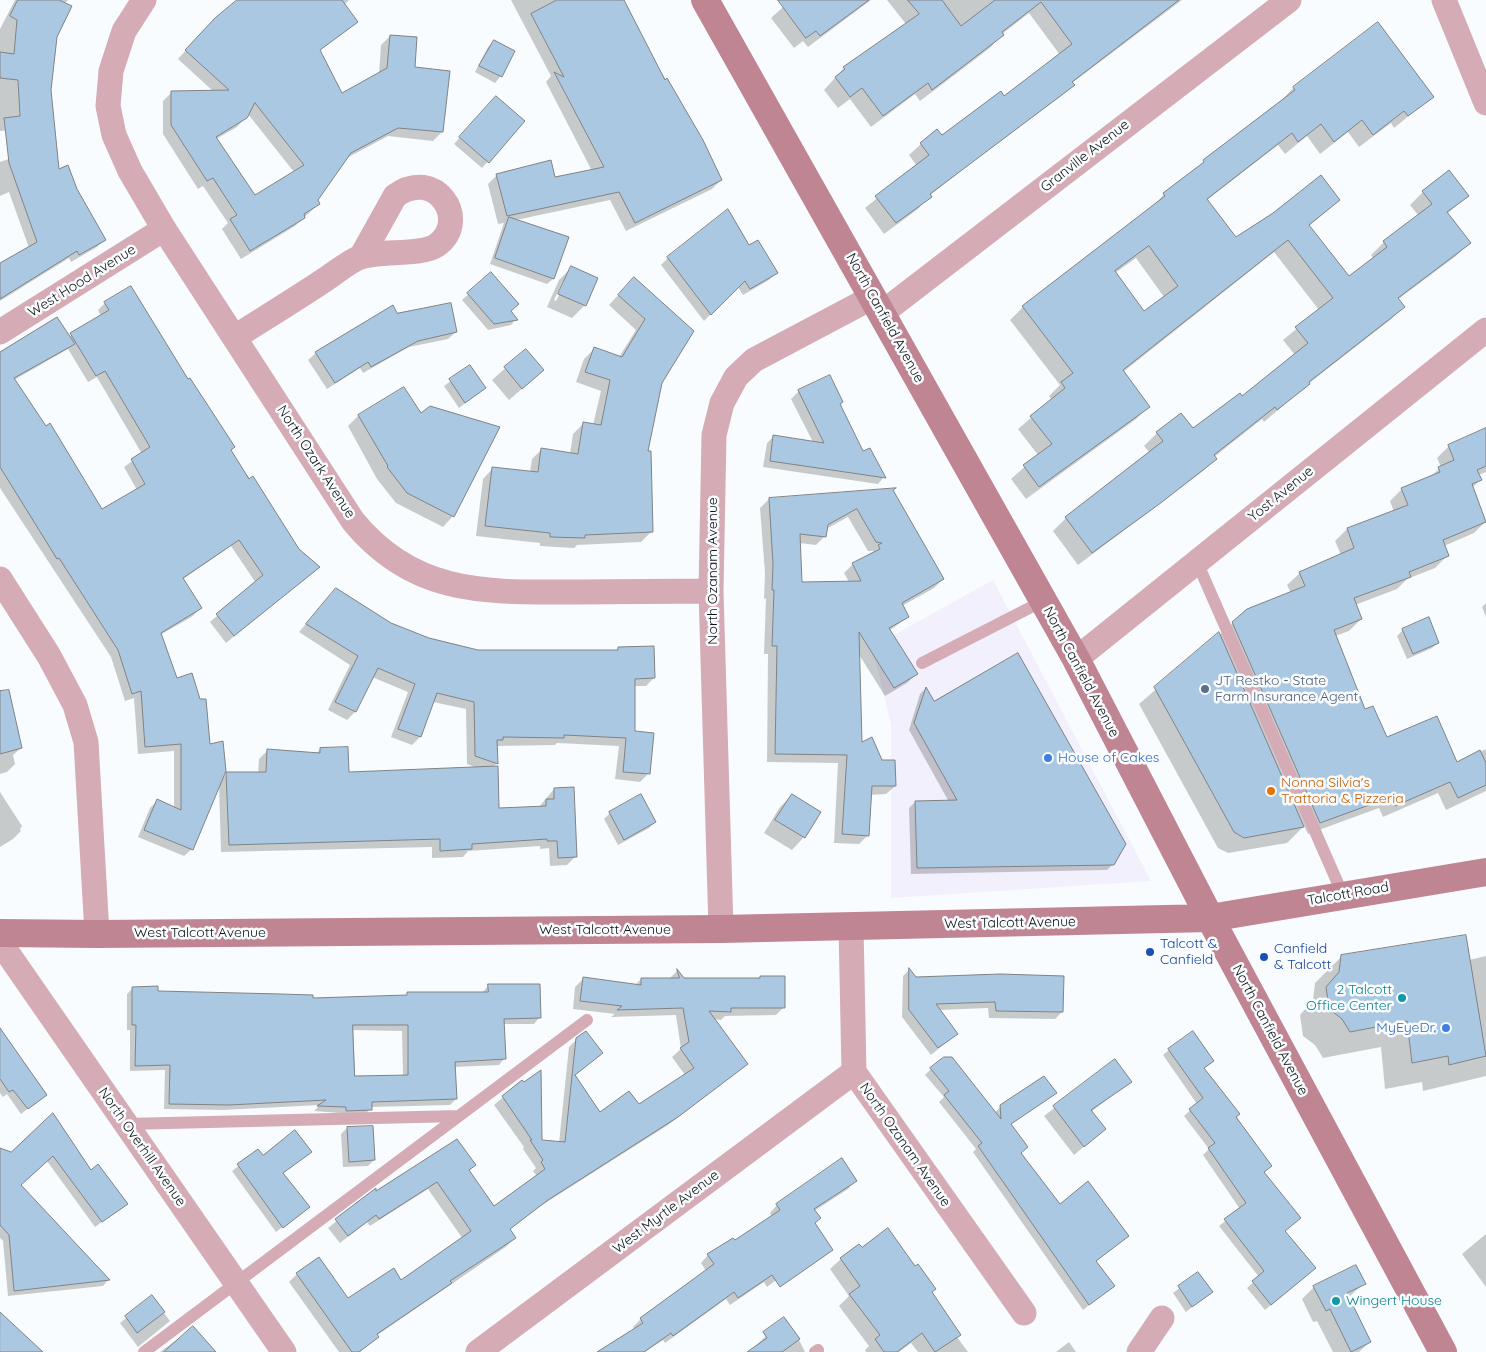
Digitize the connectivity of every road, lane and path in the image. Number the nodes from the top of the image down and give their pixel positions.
1 (144, 0) edge
2 (704, 0) edge
3 (1289, 0) edge
4 (1444, 0) edge
5 (1486, 103) edge
6 (164, 229) junction
7 (361, 257) dead end
8 (878, 305) junction
9 (1486, 330) edge
10 (0, 332) edge
11 (235, 337) junction
12 (1197, 562) junction
13 (711, 591) junction
14 (4, 592) edge
15 (1043, 601) junction
16 (1076, 659) junction
17 (922, 663) dead end
18 (1486, 872) edge
19 (1343, 895) junction
20 (1210, 918) junction
21 (851, 926) junction
22 (721, 929) junction
23 (0, 933) edge
24 (97, 934) junction
25 (0, 942) edge
26 (587, 1020) dead end
27 (854, 1072) junction
28 (459, 1116) junction
29 (126, 1124) junction
30 (236, 1283) junction
31 (1024, 1313) dead end
32 (1162, 1318) dead end
33 (144, 1352) edge
34 (284, 1352) edge
35 (478, 1352) edge
36 (1139, 1352) edge
37 (1443, 1352) edge

1 - 6 street, North Ozark Avenue
2 - 8 street, North Canfield Avenue
3 - 8 street, Granville Avenue
4 - 5 street
6 - 10 street, West Hood Avenue
6 - 11 street, North Ozark Avenue
7 - 11 street
8 - 13 street, North Ozanam Avenue
8 - 15 street, North Canfield Avenue
9 - 12 street, Yost Avenue
11 - 13 street, North Ozark Avenue
12 - 16 street, Yost Avenue
12 - 19 lane
13 - 22 street, North Ozanam Avenue
14 - 24 street
15 - 16 street, North Canfield Avenue
15 - 17 lane
16 - 20 street, North Canfield Avenue
18 - 19 street, Talcott Road
19 - 20 street, Talcott Road
20 - 21 street, West Talcott Avenue
20 - 37 street, North Canfield Avenue
21 - 22 street, West Talcott Avenue
21 - 27 street, North Ozanam Avenue
22 - 24 street, West Talcott Avenue
23 - 24 street, West Talcott Avenue
25 - 29 street, North Overhill Avenue
26 - 28 lane
27 - 31 street, North Ozanam Avenue
27 - 35 street, West Myrtle Avenue
28 - 29 lane
28 - 30 lane
29 - 30 street, North Overhill Avenue
30 - 33 lane
30 - 34 street, North Overhill Avenue
32 - 36 street

